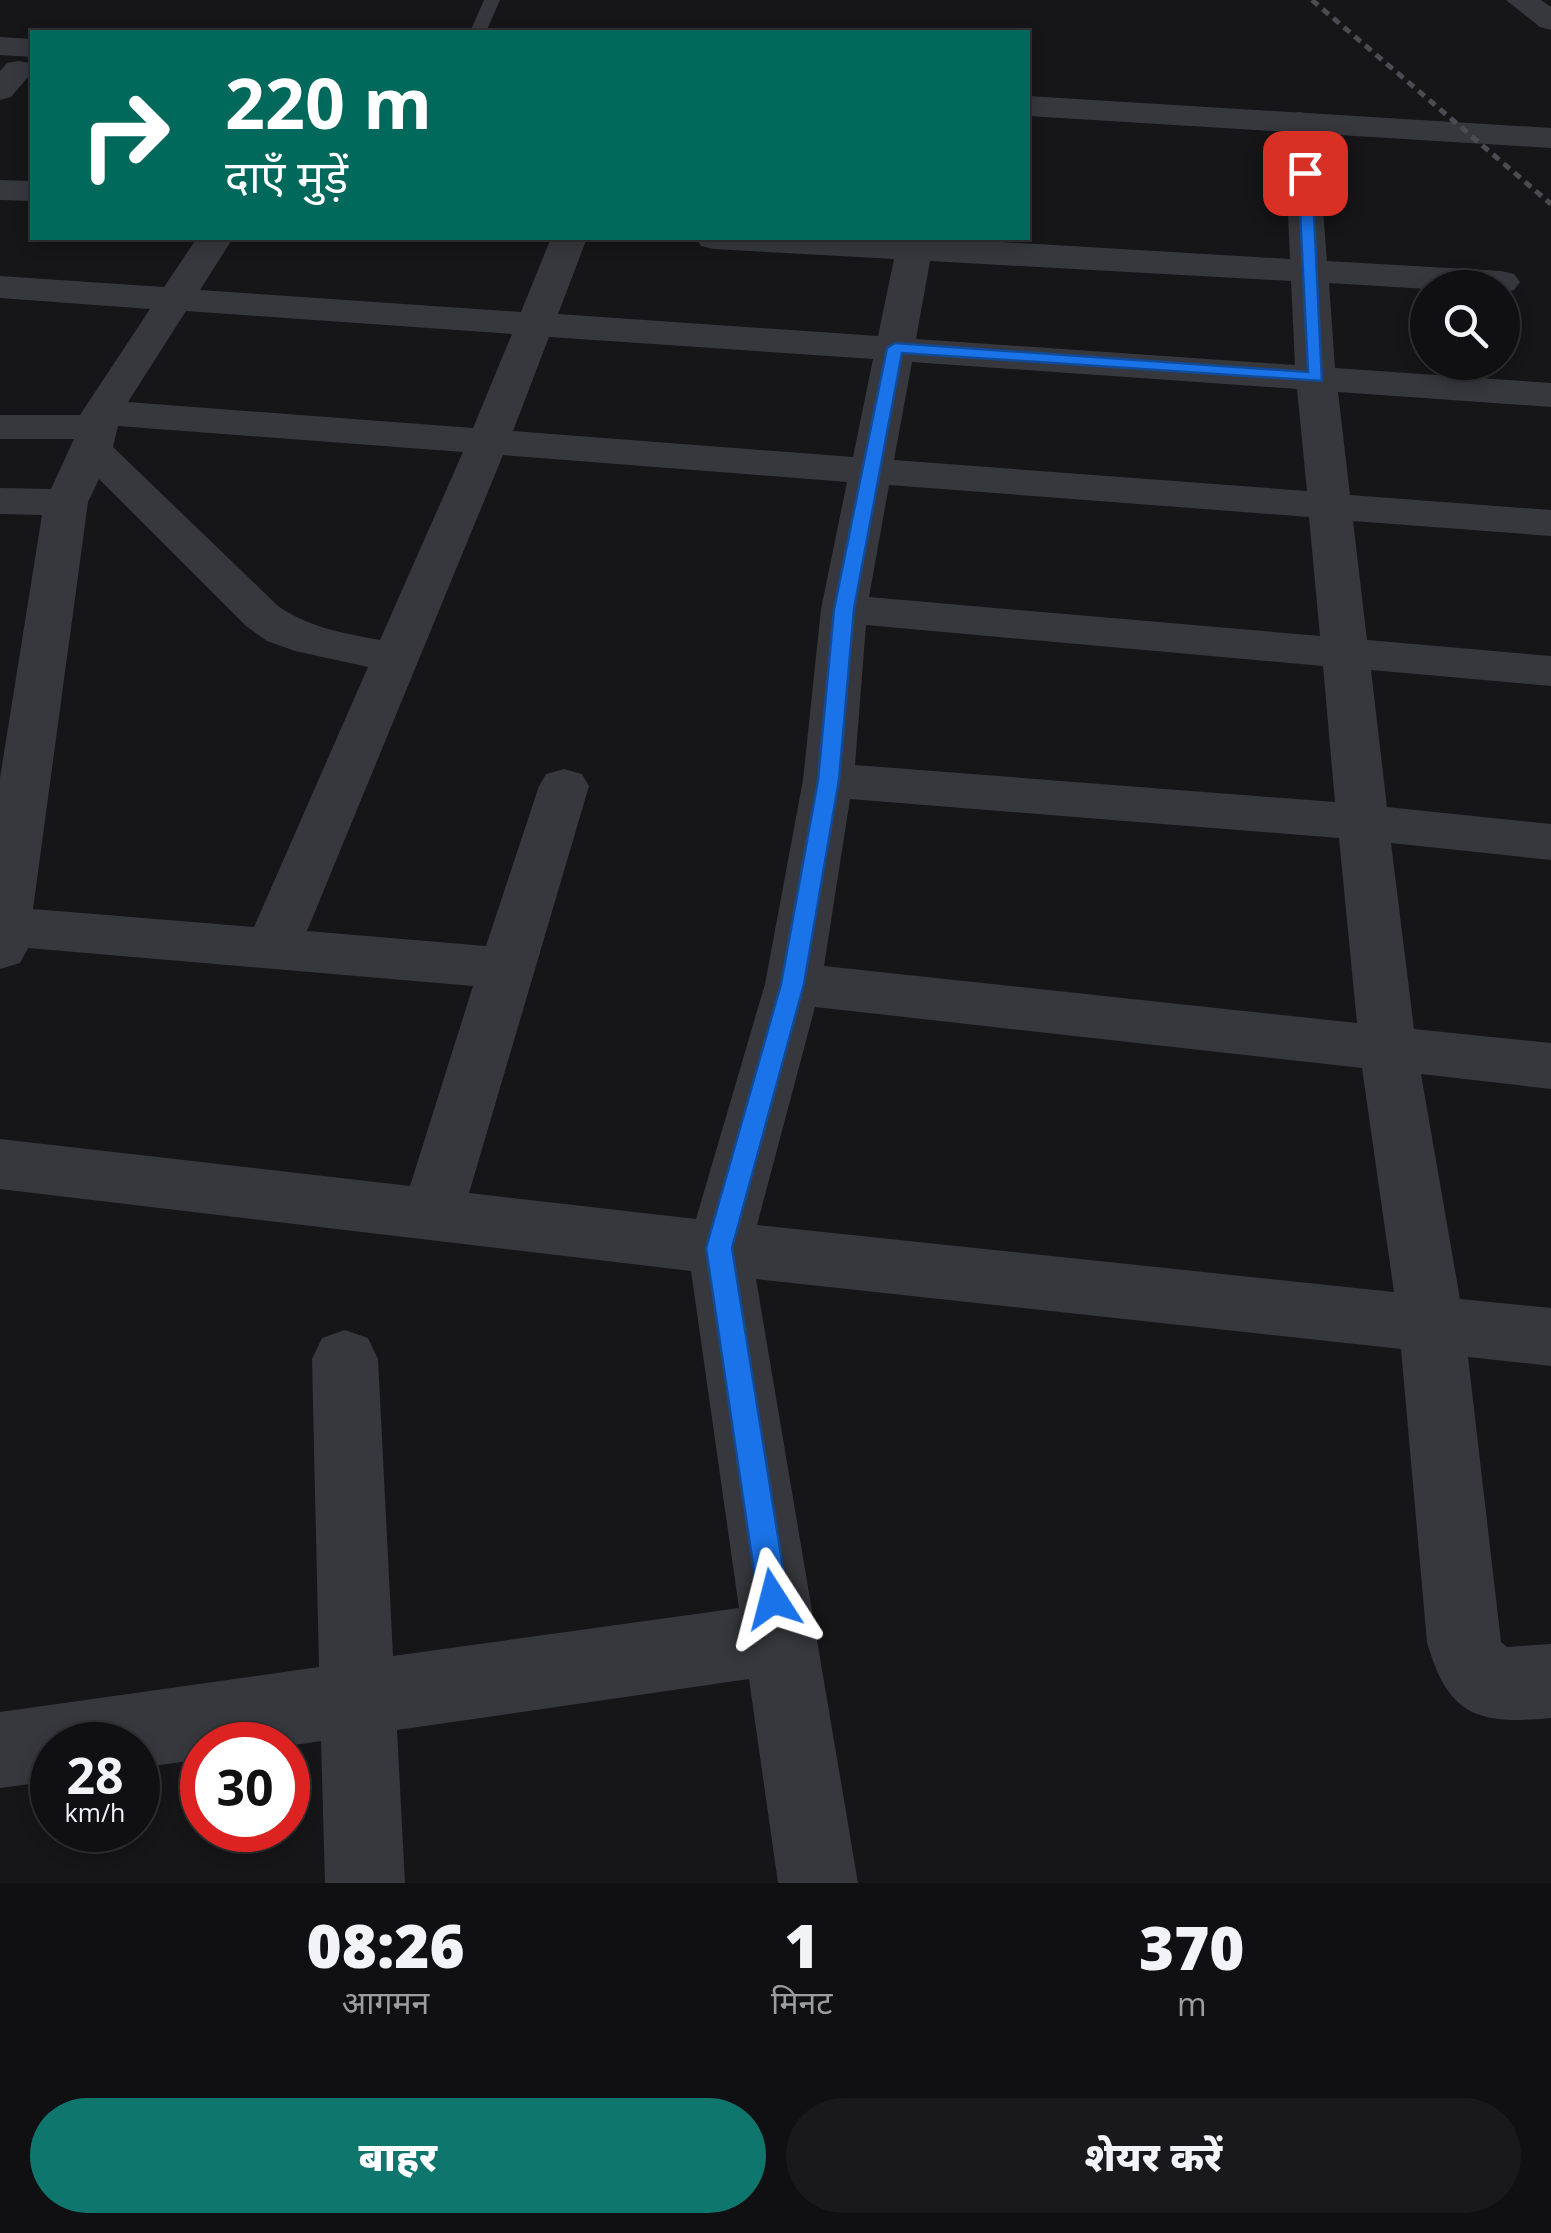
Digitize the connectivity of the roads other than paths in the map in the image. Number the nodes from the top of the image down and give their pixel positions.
1 (492, 0) edge
2 (1521, 0) edge
3 (1551, 22) edge
4 (479, 30) edge
5 (1030, 106) edge
6 (1030, 123) edge
7 (1302, 131) junction
8 (1551, 138) edge
9 (1551, 154) edge
10 (0, 190) edge
11 (30, 191) edge
12 (214, 240) edge
13 (568, 240) edge
14 (771, 240) edge
15 (915, 245) edge
16 (1311, 274) junction
17 (1410, 278) edge
18 (0, 287) edge
19 (172, 298) junction
20 (535, 324) junction
21 (895, 348) junction
22 (1316, 378) junction
23 (1551, 395) edge
24 (0, 426) edge
25 (96, 429) junction
26 (488, 442) junction
27 (871, 471) junction
28 (0, 501) edge
29 (66, 502) junction
30 (1329, 506) junction
31 (1551, 523) edge
32 (844, 609) junction
33 (1345, 653) junction
34 (396, 658) junction
35 (1551, 671) edge
36 (828, 780) junction
37 (564, 786) dead end
38 (1363, 822) junction
39 (1551, 842) edge
40 (2, 937) edge
41 (272, 948) junction
42 (506, 968) junction
43 (792, 984) junction
44 (1388, 1049) junction
45 (1551, 1066) edge
46 (0, 1164) edge
47 (432, 1214) junction
48 (719, 1248) junction
49 (1431, 1322) junction
50 (1551, 1338) edge
51 (344, 1359) dead end
52 (779, 1638) junction
53 (1551, 1682) edge
54 (361, 1699) junction
55 (0, 1750) edge
56 (366, 1883) edge
57 (818, 1883) edge

1 - 4 lane
2 - 3 street
5 - 7 street
6 - 7 street
7 - 8 street
7 - 9 street
7 - 16 street
10 - 11 street
12 - 19 street
13 - 20 street
14 - 15 street
15 - 16 street
15 - 21 street
16 - 17 street
16 - 22 street
18 - 19 street
19 - 20 street
19 - 25 street
20 - 21 street
20 - 26 street
21 - 22 street
21 - 27 street
22 - 23 street
22 - 30 street
24 - 25 street
25 - 26 street
25 - 29 street
25 - 34 street
26 - 27 street
26 - 34 street
27 - 30 street
27 - 32 street
28 - 29 street
29 - 40 street
30 - 31 street
30 - 33 street
32 - 33 street
32 - 36 street
33 - 35 street
33 - 38 street
34 - 41 street
36 - 38 street
36 - 43 street
37 - 42 street
38 - 39 street
38 - 44 street
40 - 41 street
41 - 42 street
42 - 47 street
43 - 44 street
43 - 48 street
44 - 45 street
44 - 49 street
46 - 47 street
47 - 48 street
48 - 49 street
48 - 52 street
49 - 50 street
49 - 53 street
51 - 54 street
52 - 54 street
52 - 57 street
54 - 55 street
54 - 56 street

